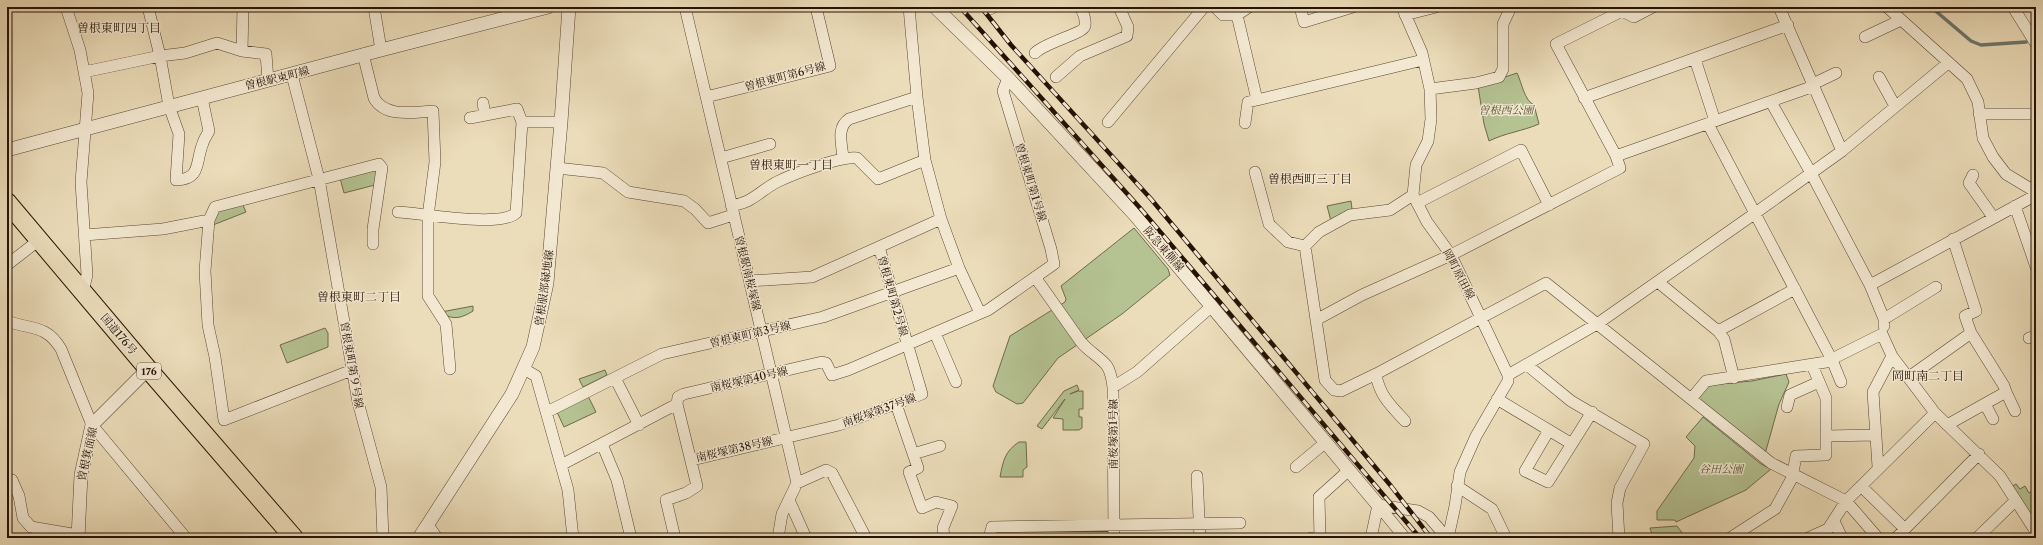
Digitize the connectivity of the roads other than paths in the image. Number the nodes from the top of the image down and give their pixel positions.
1 (66, 7) edge
2 (148, 7) edge
3 (243, 7) edge
4 (374, 7) edge
5 (548, 7) edge
6 (569, 7) edge
7 (685, 7) edge
8 (816, 7) edge
9 (909, 7) edge
10 (935, 7) edge
11 (989, 7) edge
12 (994, 7) edge
13 (1080, 7) edge
14 (1119, 7) edge
15 (1204, 7) edge
16 (1215, 7) edge
17 (1249, 7) edge
18 (1300, 7) edge
19 (1353, 7) edge
20 (1436, 7) edge
21 (1511, 7) edge
22 (1653, 7) edge
23 (1780, 7) edge
24 (1887, 7) edge
25 (2012, 7) edge
26 (1404, 11) edge
27 (1237, 15) junction
28 (1901, 20) junction
29 (1788, 25) junction
30 (1865, 37) dead end
31 (2036, 44) edge
32 (381, 50) junction
33 (242, 51) junction
34 (1035, 53) dead end
35 (363, 54) junction
36 (160, 56) junction
37 (1695, 59) junction
38 (1423, 60) junction
39 (1948, 63) junction
40 (84, 72) junction
41 (1836, 73) dead end
42 (292, 75) junction
43 (1056, 77) dead end
44 (1879, 77) dead end
45 (1008, 78) junction
46 (268, 80) junction
47 (1814, 85) junction
48 (1430, 89) junction
49 (706, 96) junction
50 (917, 97) junction
51 (202, 98) junction
52 (1584, 98) junction
53 (1257, 100) junction
54 (1770, 102) junction
55 (483, 103) dead end
56 (169, 106) junction
57 (1895, 106) junction
58 (1979, 114) junction
59 (2036, 114) edge
60 (485, 115) junction
61 (470, 118) dead end
62 (522, 122) junction
63 (561, 122) junction
64 (1108, 122) dead end
65 (1712, 122) junction
66 (1245, 123) dead end
67 (86, 129) junction
68 (770, 144) dead end
69 (7, 150) edge
70 (1842, 150) junction
71 (1616, 156) junction
72 (721, 158) junction
73 (843, 158) junction
74 (925, 160) junction
75 (557, 168) junction
76 (1255, 172) dead end
77 (1811, 173) junction
78 (1973, 175) dead end
79 (319, 179) junction
80 (2036, 193) edge
81 (1415, 199) junction
82 (7, 202) edge
83 (1549, 205) junction
84 (2015, 206) junction
85 (732, 210) junction
86 (398, 212) dead end
87 (1754, 214) junction
88 (428, 216) junction
89 (1993, 217) junction
90 (941, 219) junction
91 (209, 220) junction
92 (84, 235) junction
93 (1953, 239) junction
94 (39, 240) junction
95 (373, 244) dead end
96 (1304, 246) junction
97 (879, 247) junction
98 (1451, 255) junction
99 (7, 265) edge
100 (2036, 267) edge
101 (959, 268) junction
102 (1035, 277) junction
103 (750, 281) junction
104 (1658, 282) junction
105 (1870, 285) junction
106 (1936, 287) dead end
107 (1795, 289) junction
108 (83, 292) junction
109 (892, 293) junction
110 (1212, 306) junction
111 (980, 313) junction
112 (1482, 318) junction
113 (1884, 319) junction
114 (1316, 320) junction
115 (7, 321) edge
116 (1596, 324) junction
117 (761, 330) junction
118 (1718, 331) junction
119 (935, 333) junction
120 (1970, 333) junction
121 (1882, 334) junction
122 (907, 345) junction
123 (1892, 356) junction
124 (1832, 360) junction
125 (1527, 365) junction
126 (1812, 366) junction
127 (148, 369) junction
128 (450, 369) dead end
129 (524, 369) junction
130 (352, 370) junction
131 (772, 374) junction
132 (1376, 374) junction
133 (1508, 375) junction
134 (1909, 377) junction
135 (615, 378) junction
136 (1734, 378) junction
137 (956, 382) dead end
138 (1819, 382) junction
139 (1841, 382) dead end
140 (1113, 387) junction
141 (2006, 392) junction
142 (1497, 399) junction
143 (1690, 399) junction
144 (677, 404) junction
145 (896, 404) junction
146 (1985, 404) junction
147 (1787, 408) dead end
148 (2015, 411) dead end
149 (547, 412) junction
150 (1592, 412) junction
151 (1935, 413) junction
152 (1993, 419) dead end
153 (1405, 421) dead end
154 (92, 425) junction
155 (639, 425) junction
156 (1947, 425) junction
157 (1549, 430) junction
158 (1875, 435) junction
159 (1826, 436) junction
160 (786, 437) junction
161 (1326, 442) junction
162 (602, 444) junction
163 (1572, 444) junction
164 (940, 446) dead end
165 (913, 454) junction
166 (1978, 454) junction
167 (692, 460) junction
168 (561, 464) junction
169 (1878, 467) junction
170 (1296, 468) dead end
171 (1349, 470) junction
172 (1792, 474) junction
173 (1197, 476) dead end
174 (7, 481) edge
175 (797, 483) junction
176 (1457, 486) junction
177 (1861, 486) junction
178 (789, 500) junction
179 (1846, 501) junction
180 (2015, 501) junction
181 (1378, 505) junction
182 (1834, 521) junction
183 (1200, 523) junction
184 (1240, 523) dead end
185 (1114, 524) junction
186 (428, 525) junction
187 (1905, 529) junction
188 (1036, 532) edge
189 (2036, 532) edge
190 (78, 536) edge
191 (186, 538) edge
192 (294, 538) edge
193 (383, 538) edge
194 (419, 538) edge
195 (437, 538) edge
196 (573, 538) edge
197 (631, 538) edge
198 (675, 538) edge
199 (778, 538) edge
200 (806, 538) edge
201 (866, 538) edge
202 (944, 538) edge
203 (989, 538) edge
204 (1114, 538) edge
205 (1200, 538) edge
206 (1317, 538) edge
207 (1371, 538) edge
208 (1405, 538) edge
209 (1447, 538) edge
210 (1506, 538) edge
211 (1620, 538) edge
212 (1730, 538) edge
213 (1808, 538) edge
214 (1842, 538) edge
215 (1878, 538) edge
216 (1896, 538) edge
217 (1977, 538) edge

1 - 40 street
2 - 36 street
3 - 33 street
4 - 32 street
5 - 32 street, 曽根駅東町線
6 - 63 street, 曽根服部緑地線
7 - 49 street, 曽根駅南桜塚線
8 - 49 street, 曽根東町第6号線
9 - 50 street
10 - 45 street, 阪急東側線
11 - 12 street
13 - 34 street
14 - 43 street
15 - 64 street
16 - 27 street
17 - 27 street
18 - 19 street
20 - 26 street
21 - 48 street
22 - 52 street
23 - 29 street
24 - 28 street
25 - 31 street
26 - 38 street
27 - 53 street
28 - 30 street
28 - 39 street
29 - 37 street
29 - 47 street
32 - 35 street, 曽根駅東町線
33 - 36 street
33 - 46 street
35 - 42 street, 曽根駅東町線
35 - 88 street
36 - 40 street
36 - 56 street
37 - 52 street
37 - 65 street
38 - 48 street
38 - 53 street
39 - 57 street
39 - 58 street
40 - 67 street
41 - 47 street
42 - 46 street, 曽根駅東町線
42 - 79 street, 曽根東町第９号線
44 - 57 street
45 - 102 street, 曽根東町第1号線
45 - 110 street, 阪急東側線
46 - 51 street, 曽根駅東町線
47 - 54 street
47 - 70 street
48 - 81 street
49 - 72 street, 曽根駅南桜塚線
50 - 73 street
50 - 74 street
51 - 56 street, 曽根駅東町線
51 - 56 street
52 - 71 street
53 - 66 street
54 - 65 street
54 - 77 street
55 - 60 street
56 - 67 street, 曽根駅東町線
57 - 70 street
58 - 59 street
58 - 80 street
60 - 61 street
60 - 62 street
62 - 63 street
62 - 88 street
63 - 75 street, 曽根服部緑地線
65 - 71 street
65 - 87 street
67 - 69 street, 曽根駅東町線
67 - 92 street
68 - 72 street
70 - 77 street
71 - 83 street
72 - 85 street, 曽根駅南桜塚線
73 - 74 street
73 - 85 street
74 - 90 street
75 - 85 street
75 - 129 street, 曽根服部緑地線
76 - 96 street
77 - 87 street
77 - 105 street
78 - 89 street
79 - 91 street
79 - 95 street
79 - 130 street, 曽根東町第９号線
80 - 84 street
81 - 83 street
81 - 96 street
81 - 98 street, 岡町原田線
82 - 94 highway, 国道176号 / 176
83 - 98 street
84 - 89 street
84 - 100 street
85 - 103 street, 曽根駅南桜塚線
86 - 88 street
87 - 104 street
87 - 107 street
88 - 128 street
89 - 93 street
90 - 97 street
90 - 101 street
91 - 92 street
91 - 130 street
92 - 108 street
93 - 105 street
93 - 120 street
94 - 99 street
94 - 108 highway, 国道176号 / 176
96 - 114 street
97 - 103 street
97 - 109 street, 曽根東町第2号線
98 - 112 street, 岡町原田線
98 - 114 street
101 - 109 street, 曽根東町第3号線
101 - 111 street
102 - 111 street, 南桜塚第40号線
102 - 140 street, 南桜塚第1号線
103 - 117 street, 曽根駅南桜塚線
104 - 116 street
104 - 118 street
105 - 113 street
106 - 113 street
107 - 118 street
107 - 124 street
108 - 127 highway, 国道176号 / 176
109 - 117 street, 曽根東町第3号線
109 - 122 street, 曽根東町第2号線
110 - 140 street
110 - 161 street, 阪急東側線
111 - 119 street, 南桜塚第40号線
112 - 116 street
112 - 132 street
112 - 133 street, 岡町原田線
113 - 121 street
114 - 132 street
115 - 154 street
116 - 125 street
116 - 143 street
117 - 131 street, 曽根駅南桜塚線
117 - 135 street, 曽根東町第3号線
118 - 136 street
119 - 122 street, 南桜塚第40号線
119 - 137 street
120 - 134 street
120 - 141 street
121 - 123 street
121 - 124 street
122 - 131 street, 南桜塚第40号線
122 - 145 street, 南桜塚第37号線
123 - 134 street
123 - 158 street
124 - 126 street
124 - 139 street
125 - 133 street
125 - 150 street
126 - 136 street
126 - 138 street
127 - 154 street, 曽根箕面線
127 - 192 highway, 国道176号 / 176
129 - 149 street
129 - 186 street, 曽根服部緑地線
130 - 193 street, 曽根東町第９号線
131 - 144 street, 南桜塚第40号線
131 - 160 street, 曽根駅南桜塚線
132 - 153 street
133 - 142 street
134 - 151 street
135 - 149 street, 曽根東町第3号線
135 - 155 street
136 - 143 street
138 - 147 street
138 - 159 street
140 - 185 street, 南桜塚第1号線
141 - 146 street
141 - 148 street
142 - 157 street
142 - 176 street
143 - 172 street
144 - 155 street, 南桜塚第40号線
144 - 167 street, 南桜塚第38号線
145 - 160 street, 南桜塚第37号線
145 - 165 street
146 - 152 street
146 - 156 street
149 - 168 street
150 - 163 street
150 - 211 street
151 - 156 street
151 - 169 street
154 - 190 street, 曽根箕面線
154 - 191 street
155 - 162 street, 南桜塚第40号線
156 - 166 street
157 - 163 street
157 - 163 street
158 - 159 street
158 - 169 street
159 - 172 street
160 - 167 street, 南桜塚第38号線
160 - 175 street, 曽根駅南桜塚線
161 - 170 street
161 - 171 street, 阪急東側線
162 - 168 street, 南桜塚第40号線
162 - 197 street
164 - 165 street
165 - 202 street
166 - 180 street
166 - 187 street
167 - 198 street
168 - 196 street
169 - 177 street
171 - 181 street, 阪急東側線
171 - 206 street
172 - 179 street
172 - 212 street
173 - 183 street
174 - 190 street
175 - 178 street
175 - 201 street
176 - 209 street
176 - 210 street
177 - 179 street
177 - 187 street
178 - 199 street
178 - 200 street
179 - 182 street
179 - 215 street
180 - 189 street
180 - 217 street
181 - 207 street
181 - 208 street, 阪急東側線
181 - 209 street
182 - 213 street
182 - 214 street
183 - 184 street
183 - 185 street
183 - 205 street
185 - 188 street
185 - 204 street, 南桜塚第1号線
186 - 194 street, 曽根服部緑地線
186 - 195 street
187 - 216 street
188 - 203 street

